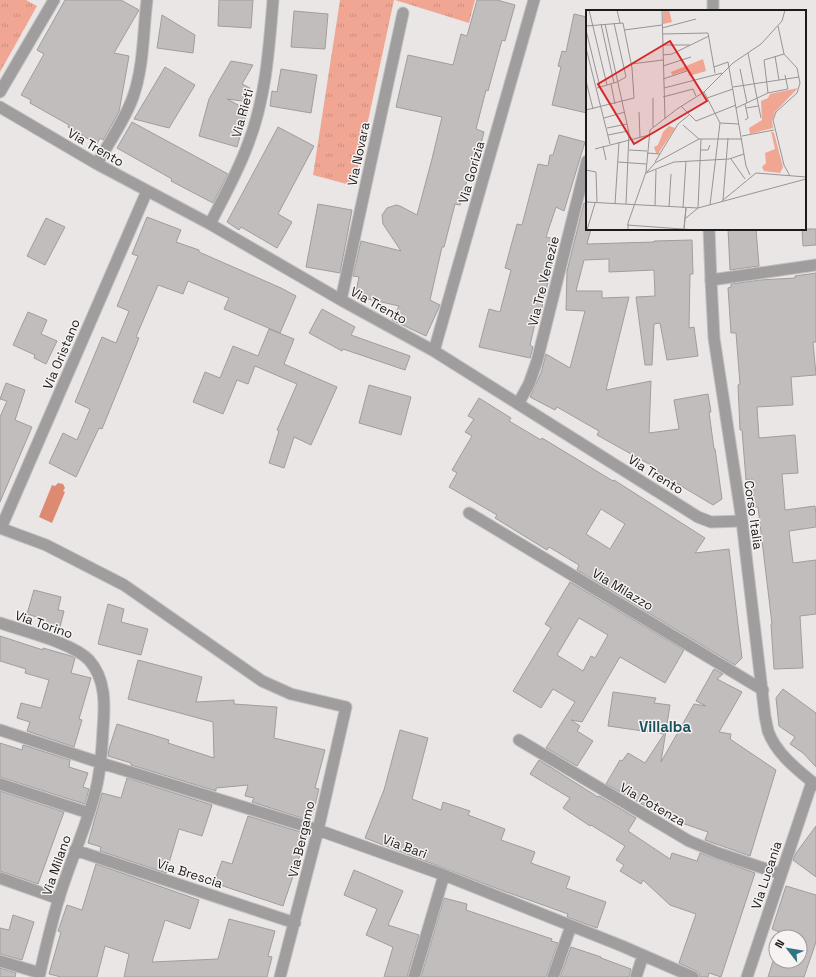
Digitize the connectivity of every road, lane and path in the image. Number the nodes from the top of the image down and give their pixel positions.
1 (54, 0) edge
2 (147, 0) edge
3 (273, 0) edge
4 (534, 0) edge
5 (403, 13) dead end
6 (0, 92) edge
7 (0, 107) edge
8 (97, 164) junction
9 (586, 165) edge
10 (147, 191) junction
11 (210, 224) junction
12 (710, 230) edge
13 (816, 265) edge
14 (711, 280) junction
15 (341, 300) junction
16 (434, 351) junction
17 (518, 404) junction
18 (469, 513) dead end
19 (742, 521) junction
20 (0, 528) edge
21 (0, 623) edge
22 (763, 690) junction
23 (0, 730) edge
24 (519, 740) dead end
25 (101, 763) junction
26 (0, 784) edge
27 (814, 784) edge
28 (89, 813) junction
29 (318, 830) junction
30 (75, 850) junction
31 (781, 874) junction
32 (444, 875) junction
33 (0, 878) edge
34 (59, 899) junction
35 (295, 923) junction
36 (571, 926) junction
37 (643, 955) junction
38 (0, 961) edge
39 (39, 975) edge
40 (280, 977) edge
41 (414, 977) edge
42 (553, 977) edge
43 (636, 977) edge
44 (693, 977) edge
45 (746, 977) edge

1 - 6 street
2 - 8 street
3 - 11 street, Via Rieti
4 - 16 street, Via Gorizia
5 - 15 street, Via Novara
7 - 8 street, Via Trento
8 - 10 street, Via Trento
9 - 17 street, Via Tre Venezie
10 - 11 street, Via Trento
10 - 20 street, Via Oristano
11 - 15 street, Via Trento
12 - 14 street, Corso Italia
13 - 14 street
14 - 19 street, Corso Italia
15 - 16 street, Via Trento
16 - 17 street, Via Trento
17 - 19 street, Via Trento
18 - 22 street, Via Milazzo
19 - 22 street, Corso Italia
20 - 29 street, Via Bergamo
21 - 25 street, Via Torino
22 - 27 street, Corso Italia
23 - 25 street, Via Bari
24 - 31 street, Via Potenza
25 - 28 street, Via Milano
25 - 29 street, Via Bari
26 - 28 street
27 - 31 street, Via Lucania
28 - 30 street, Via Milano
29 - 32 street, Via Bari
29 - 35 street, Via Bergamo
30 - 34 street, Via Milano
30 - 35 street, Via Brescia
31 - 45 street, Via Lucania
32 - 36 street, Via Bari
32 - 41 street
33 - 34 street
34 - 39 street, Via Milano
35 - 40 street, Via Bergamo
36 - 37 street, Via Bari
36 - 42 street
37 - 43 street
37 - 44 street, Via Bari
38 - 39 street

